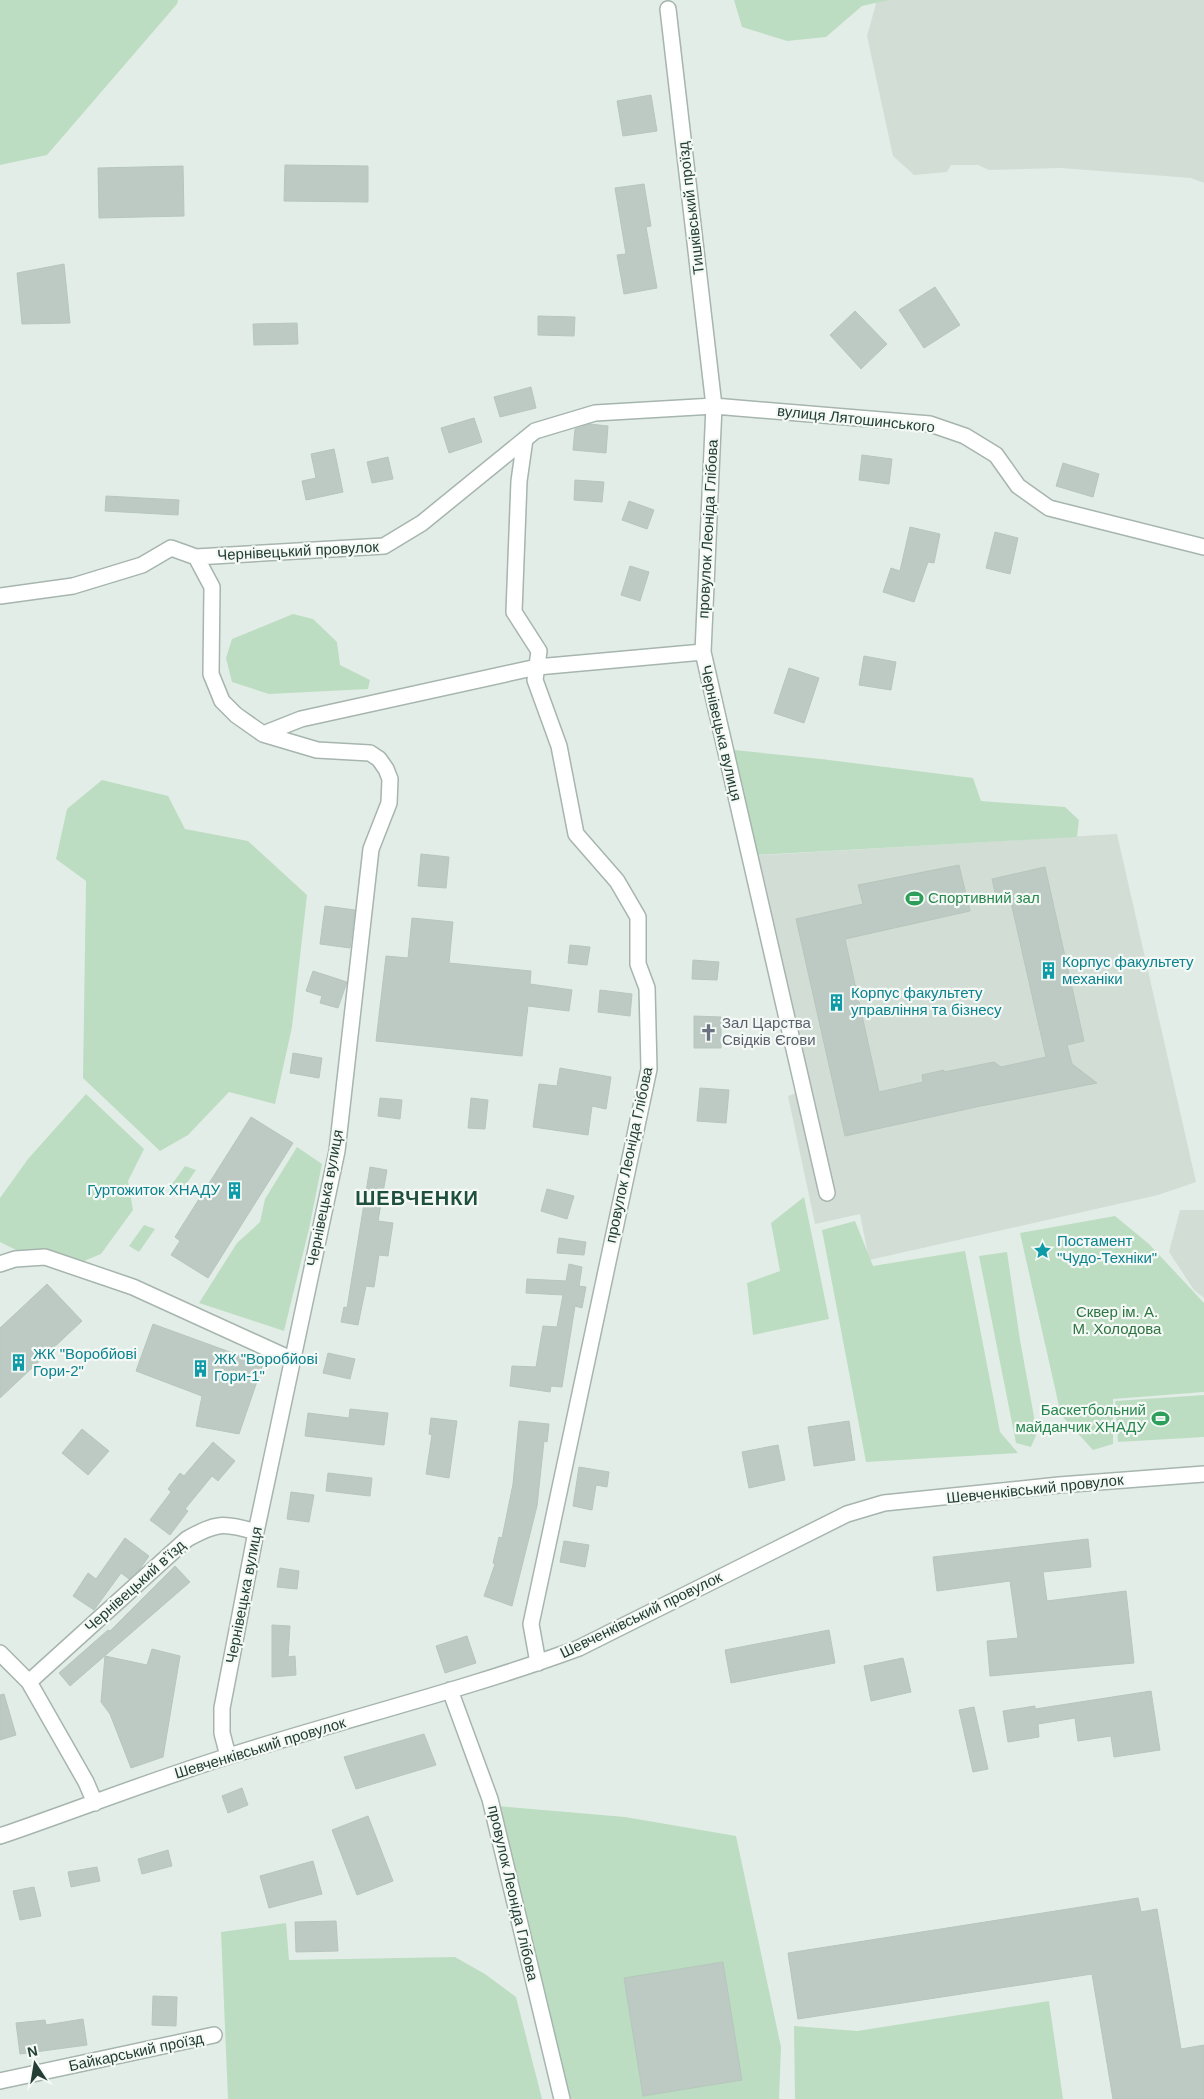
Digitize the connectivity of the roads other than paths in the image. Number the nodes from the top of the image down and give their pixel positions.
1 (668, 9) dead end
2 (714, 406) junction
3 (525, 439) junction
4 (1204, 547) edge
5 (196, 557) junction
6 (0, 596) edge
7 (702, 652) junction
8 (537, 667) junction
9 (263, 734) junction
10 (828, 1193) dead end
11 (0, 1264) edge
12 (293, 1360) junction
13 (1204, 1474) edge
14 (256, 1532) junction
15 (0, 1653) edge
16 (538, 1663) junction
17 (29, 1682) junction
18 (450, 1690) junction
19 (228, 1756) junction
20 (95, 1803) junction
21 (0, 1836) edge
22 (214, 2035) dead end
23 (0, 2081) edge
24 (562, 2099) edge

1 - 2 street, Тишківський проїзд
2 - 3 street, Чернівецький провулок
2 - 4 street, вулиця Лятошинського
2 - 7 street, провулок Леоніда Глібова
3 - 5 street, Чернівецький провулок
3 - 8 street, провулок Леоніда Глібова
5 - 6 street, Чернівецький провулок
5 - 9 street, Чернівецька вулиця
7 - 8 street, Чернівецька вулиця
7 - 10 street, Чернівецька вулиця
8 - 9 street, Чернівецька вулиця
8 - 16 street, провулок Леоніда Глібова
9 - 12 street, Чернівецька вулиця
11 - 12 street
12 - 14 street, Чернівецька вулиця
13 - 16 street, Шевченківський провулок
14 - 17 street, Чернівецький вʼїзд
14 - 19 street, Чернівецька вулиця
15 - 17 street
16 - 18 street, Шевченківський провулок
17 - 20 street
18 - 19 street, Шевченківський провулок
18 - 24 street, провулок Леоніда Глібова
19 - 20 street, Шевченківський провулок
20 - 21 street, Шевченківський провулок
22 - 23 street, Байкарський проїзд

